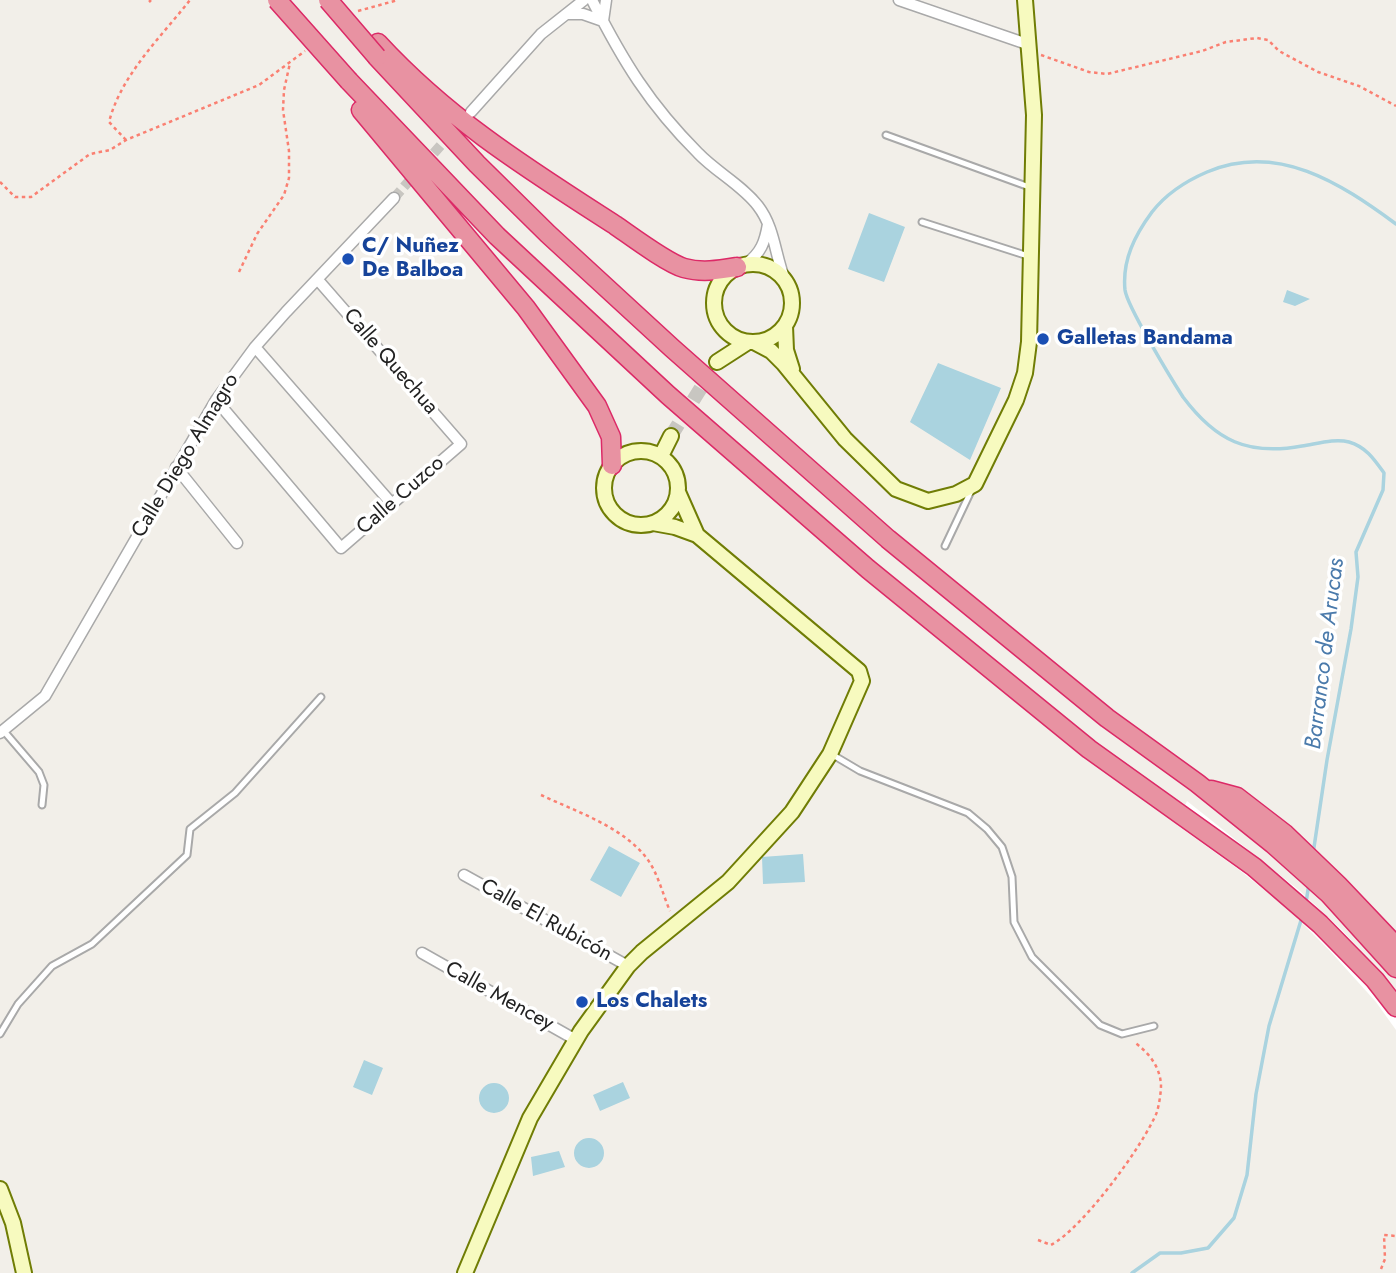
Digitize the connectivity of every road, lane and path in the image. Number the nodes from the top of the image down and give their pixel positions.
1 (190, 0) edge
2 (277, 0) edge
3 (329, 0) edge
4 (398, 0) edge
5 (584, 0) edge
6 (592, 0) edge
7 (606, 0) edge
8 (899, 0) edge
9 (1025, 0) edge
10 (567, 14) junction
11 (349, 18) dead end
12 (603, 21) junction
13 (1028, 47) junction
14 (314, 49) junction
15 (377, 50) junction
16 (290, 63) junction
17 (345, 84) junction
18 (1396, 106) edge
19 (471, 112) tunnel mouth
20 (886, 135) dead end
21 (126, 140) junction
22 (0, 182) edge
23 (1032, 188) junction
24 (394, 198) tunnel mouth
25 (922, 222) dead end
26 (768, 224) junction
27 (1031, 257) junction
28 (742, 266) junction
29 (239, 272) dead end
30 (318, 280) junction
31 (785, 280) junction
32 (785, 326) junction
33 (722, 327) junction
34 (751, 342) junction
35 (255, 348) junction
36 (793, 373) junction
37 (216, 400) junction
38 (671, 436) tunnel mouth
39 (461, 444) joint
40 (662, 456) junction
41 (612, 465) junction
42 (176, 467) junction
43 (975, 484) junction
44 (678, 492) junction
45 (392, 504) junction
46 (653, 523) junction
47 (697, 536) junction
48 (237, 543) dead end
49 (945, 546) dead end
50 (321, 697) dead end
51 (2, 732) edge
52 (830, 754) junction
53 (1199, 785) junction
54 (541, 795) dead end
55 (42, 805) dead end
56 (464, 875) dead end
57 (676, 924) junction
58 (1396, 946) edge
59 (422, 953) dead end
60 (628, 966) junction
61 (1396, 968) edge
62 (1396, 1007) edge
63 (1154, 1026) dead end
64 (0, 1034) edge
65 (1122, 1034) junction
66 (576, 1040) junction
67 (0, 1189) edge
68 (1396, 1236) edge
69 (1038, 1240) dead end
70 (1381, 1269) dead end
71 (24, 1273) edge
72 (466, 1273) edge

1 - 21 path
2 - 14 highway, bridge
3 - 15 highway, bridge
4 - 11 path
5 - 10 street
6 - 12 street
7 - 12 street
8 - 13 street
9 - 13 street
10 - 12 street
10 - 19 street
12 - 26 street
13 - 18 path
13 - 23 street
14 - 16 path
14 - 17 highway, bridge
15 - 28 highway
15 - 53 highway
16 - 21 path
16 - 29 path
17 - 41 highway
17 - 62 highway
20 - 23 lane
21 - 22 path
23 - 27 street
24 - 30 street, Calle Diego Almagro
25 - 27 lane
26 - 28 street
26 - 31 street
27 - 43 street
28 - 31 street
28 - 33 street
30 - 35 street, Calle Diego Almagro
30 - 39 street, Calle Quechua
31 - 32 street
32 - 34 street
32 - 36 street
33 - 34 street
33 - 34 street
34 - 36 street
35 - 37 street, Calle Diego Almagro
35 - 45 street
36 - 43 street
37 - 42 street, Calle Diego Almagro
37 - 45 street, Calle Cuzco
38 - 40 street
39 - 45 street, Calle Cuzco
40 - 41 street
40 - 44 street
41 - 46 street
42 - 48 street
42 - 51 street, Calle Diego Almagro
43 - 49 lane
44 - 46 street
44 - 47 street
46 - 47 street
47 - 52 street
50 - 64 lane
51 - 55 lane
52 - 57 street
52 - 65 lane
53 - 58 highway
53 - 61 highway
54 - 57 path
56 - 60 street, Calle El Rubicón
57 - 60 street
59 - 66 street, Calle Mencey
60 - 66 street
63 - 65 lane
65 - 69 path
66 - 72 street
67 - 71 street
68 - 70 path

